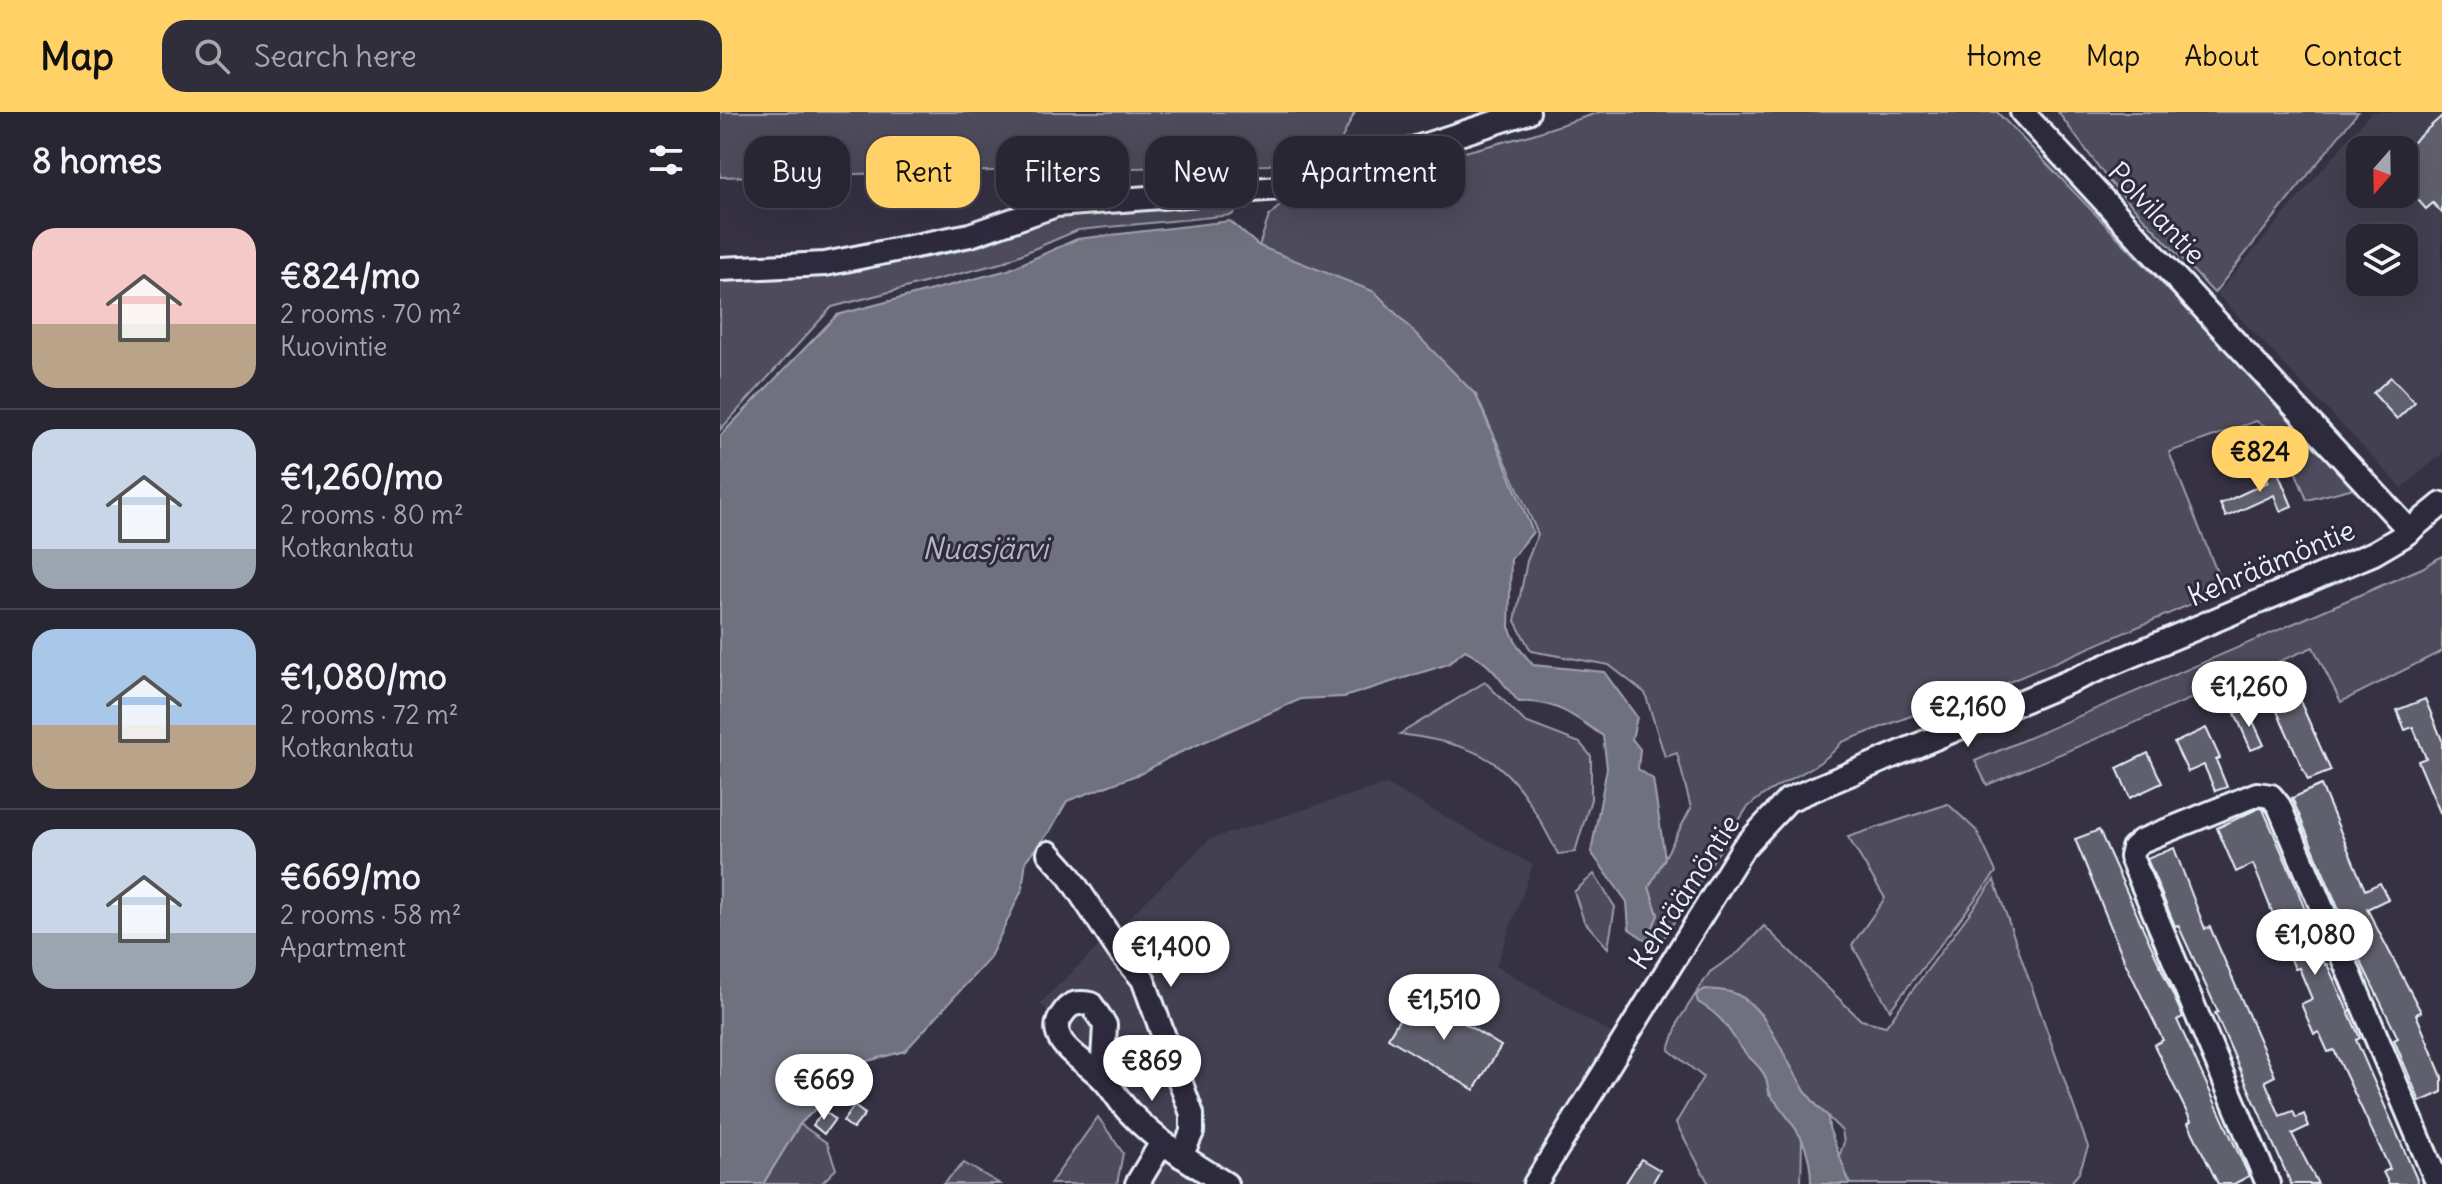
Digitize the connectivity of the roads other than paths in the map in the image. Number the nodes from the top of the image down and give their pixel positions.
1 (1528, 112) edge
2 (2022, 112) edge
3 (720, 269) edge
4 (2442, 504) edge
5 (2410, 531) junction
6 (1049, 853) dead end
7 (1102, 1077) junction
8 (1161, 1144) junction
9 (1181, 1156) junction
10 (1137, 1184) edge
11 (1226, 1184) edge
12 (1535, 1184) edge
13 (2268, 1184) edge
14 (2438, 1184) edge

1 - 3 street
2 - 5 street, Polvilantie
4 - 5 street, Kehräämöntie
5 - 12 street, Kehräämöntie
6 - 9 street
7 - 7 street
7 - 8 street
8 - 9 street
8 - 10 street
9 - 11 street
13 - 14 street

